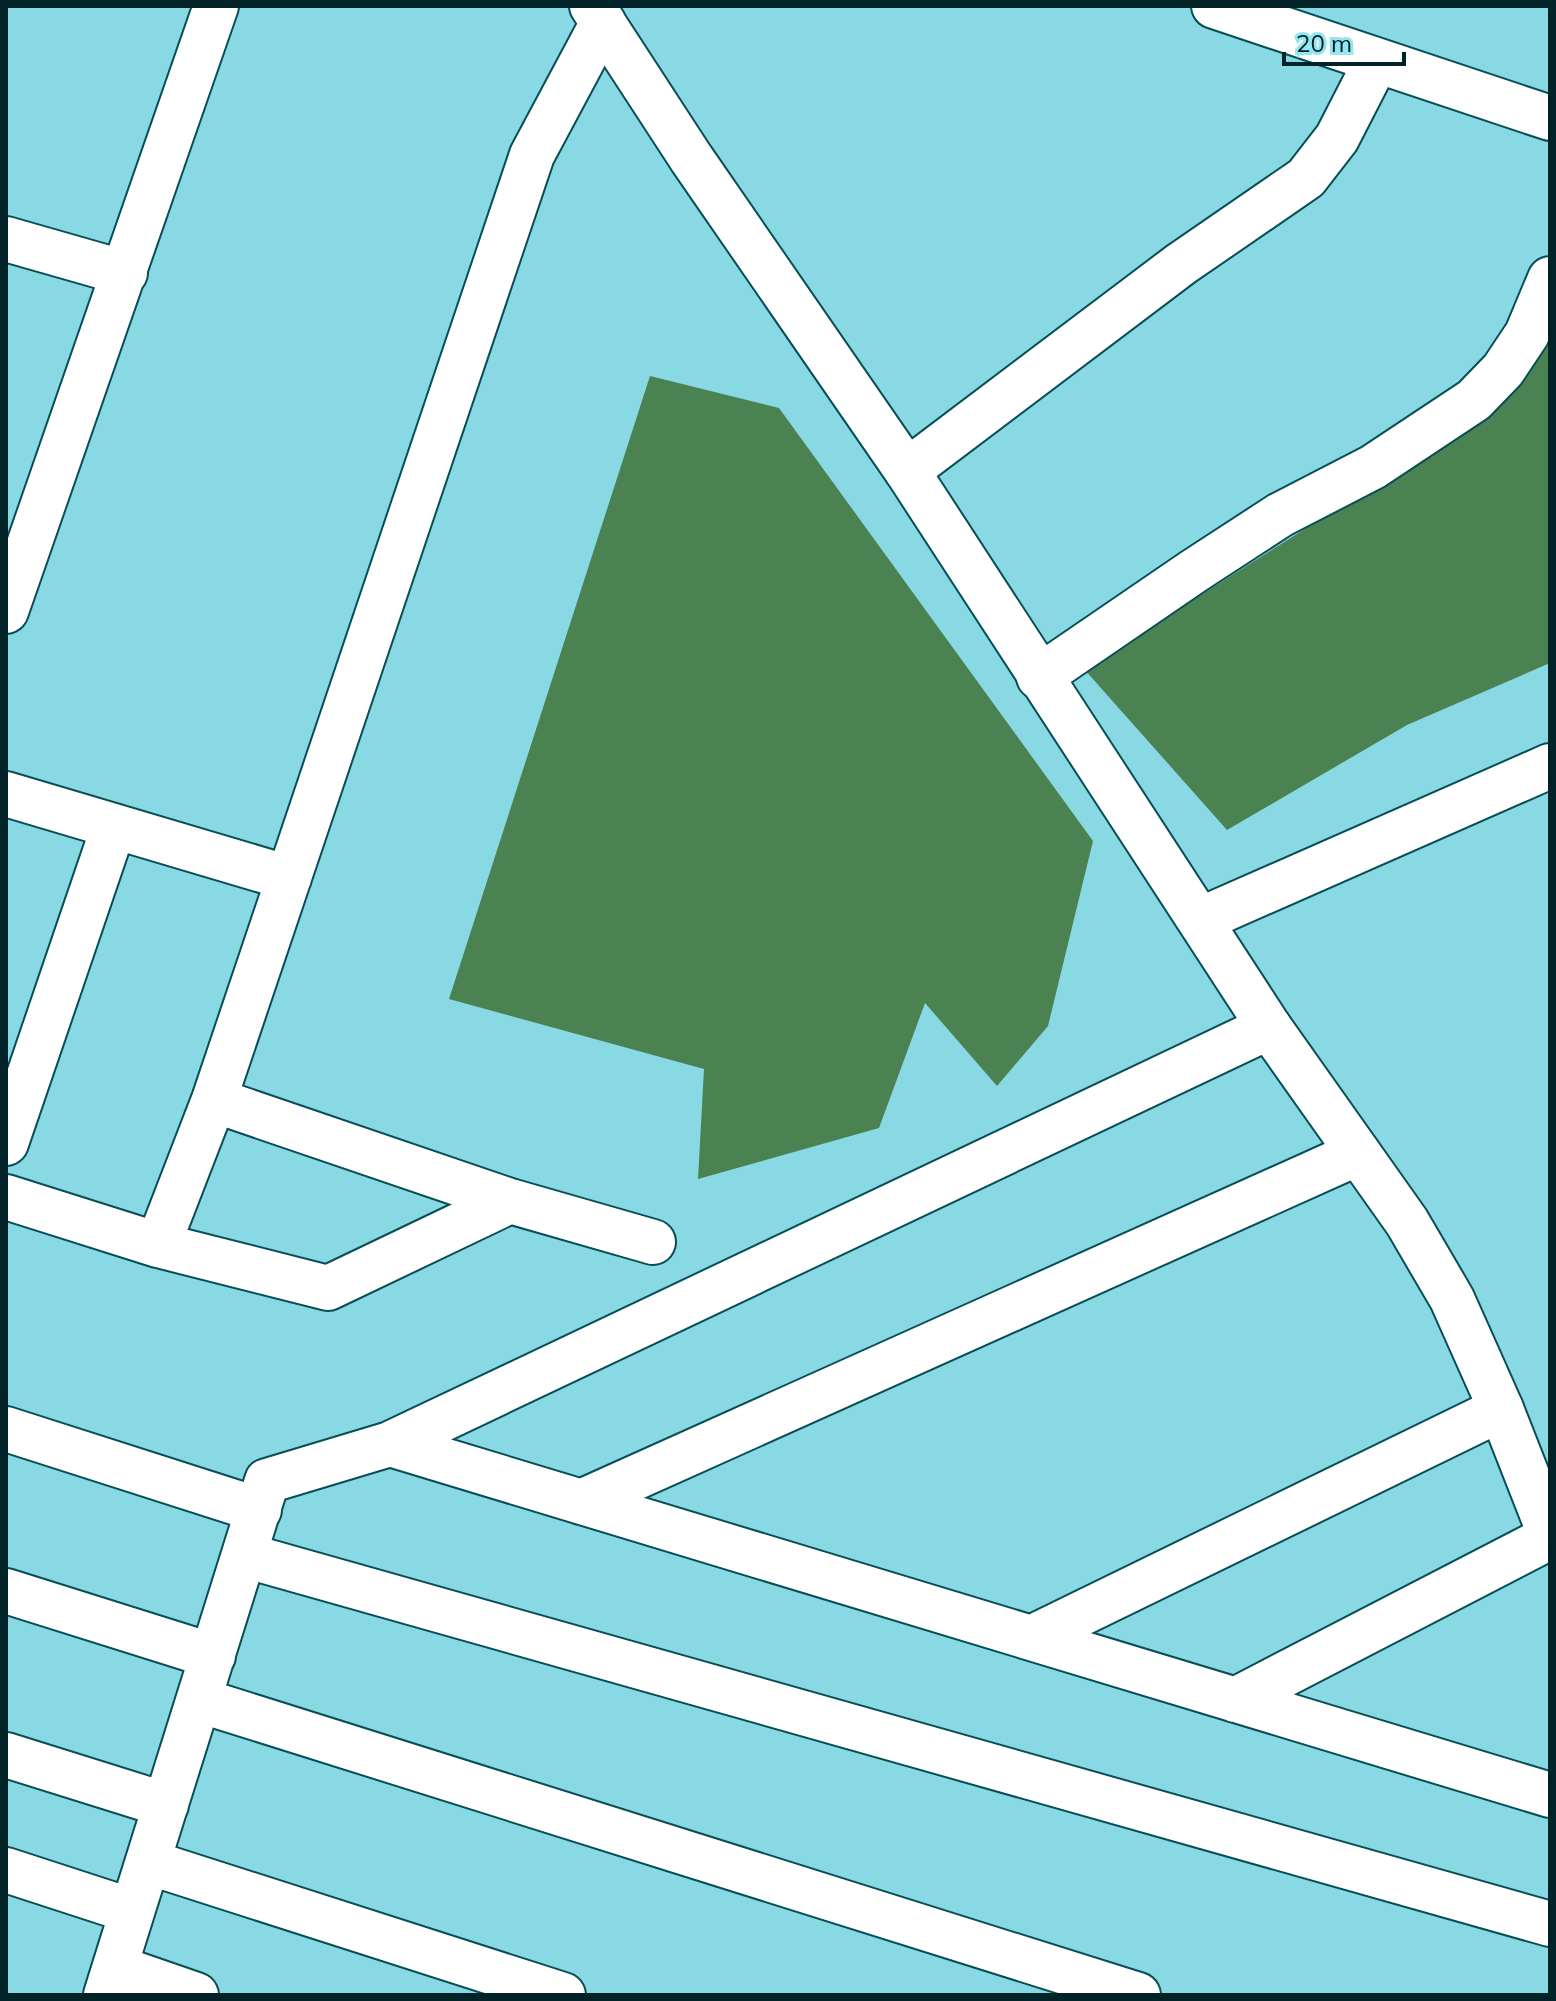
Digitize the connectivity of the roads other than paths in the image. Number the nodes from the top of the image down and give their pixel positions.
1 (216, 6) edge
2 (1214, 6) edge
3 (598, 14) edge
4 (1376, 62) junction
5 (1550, 118) edge
6 (6, 239) edge
7 (125, 273) junction
8 (1550, 279) edge
9 (907, 471) junction
10 (6, 611) edge
11 (1039, 677) junction
12 (1550, 766) edge
13 (6, 794) edge
14 (114, 826) junction
15 (289, 878) junction
16 (1200, 920) junction
17 (1269, 1027) junction
18 (214, 1100) junction
19 (6, 1143) edge
20 (1358, 1153) junction
21 (6, 1197) edge
22 (510, 1201) junction
23 (653, 1242) dead end
24 (158, 1245) junction
25 (1501, 1409) junction
26 (6, 1429) edge
27 (390, 1444) junction
28 (581, 1502) junction
29 (259, 1510) junction
30 (1548, 1524) edge
31 (244, 1555) junction
32 (6, 1591) edge
33 (1031, 1638) junction
34 (213, 1656) junction
35 (199, 1700) junction
36 (1235, 1700) junction
37 (6, 1755) edge
38 (1550, 1795) edge
39 (166, 1805) junction
40 (148, 1862) junction
41 (6, 1870) edge
42 (132, 1911) junction
43 (1550, 1924) edge
44 (110, 1981) edge
45 (196, 1995) edge
46 (563, 1995) edge
47 (1138, 1995) edge

1 - 7 street
2 - 4 street
3 - 9 street
3 - 15 street
4 - 5 street
4 - 9 street
6 - 7 street
7 - 10 street
8 - 11 street
9 - 11 street
11 - 16 street
12 - 16 street
13 - 14 street
14 - 15 street
14 - 19 street
15 - 18 street
16 - 17 street
17 - 20 street
17 - 27 street
18 - 22 street
18 - 24 street
20 - 25 street
20 - 28 street
21 - 24 street
22 - 23 street
22 - 24 street
25 - 30 street
25 - 33 street
26 - 29 street
27 - 28 street
27 - 29 street
28 - 33 street
29 - 31 street
30 - 36 street
31 - 34 street
31 - 43 street
32 - 34 street
33 - 36 street
34 - 35 street
35 - 39 street
35 - 47 street
36 - 38 street
37 - 39 street
39 - 40 street
40 - 42 street
40 - 46 street
41 - 42 street
42 - 44 street
44 - 45 street

